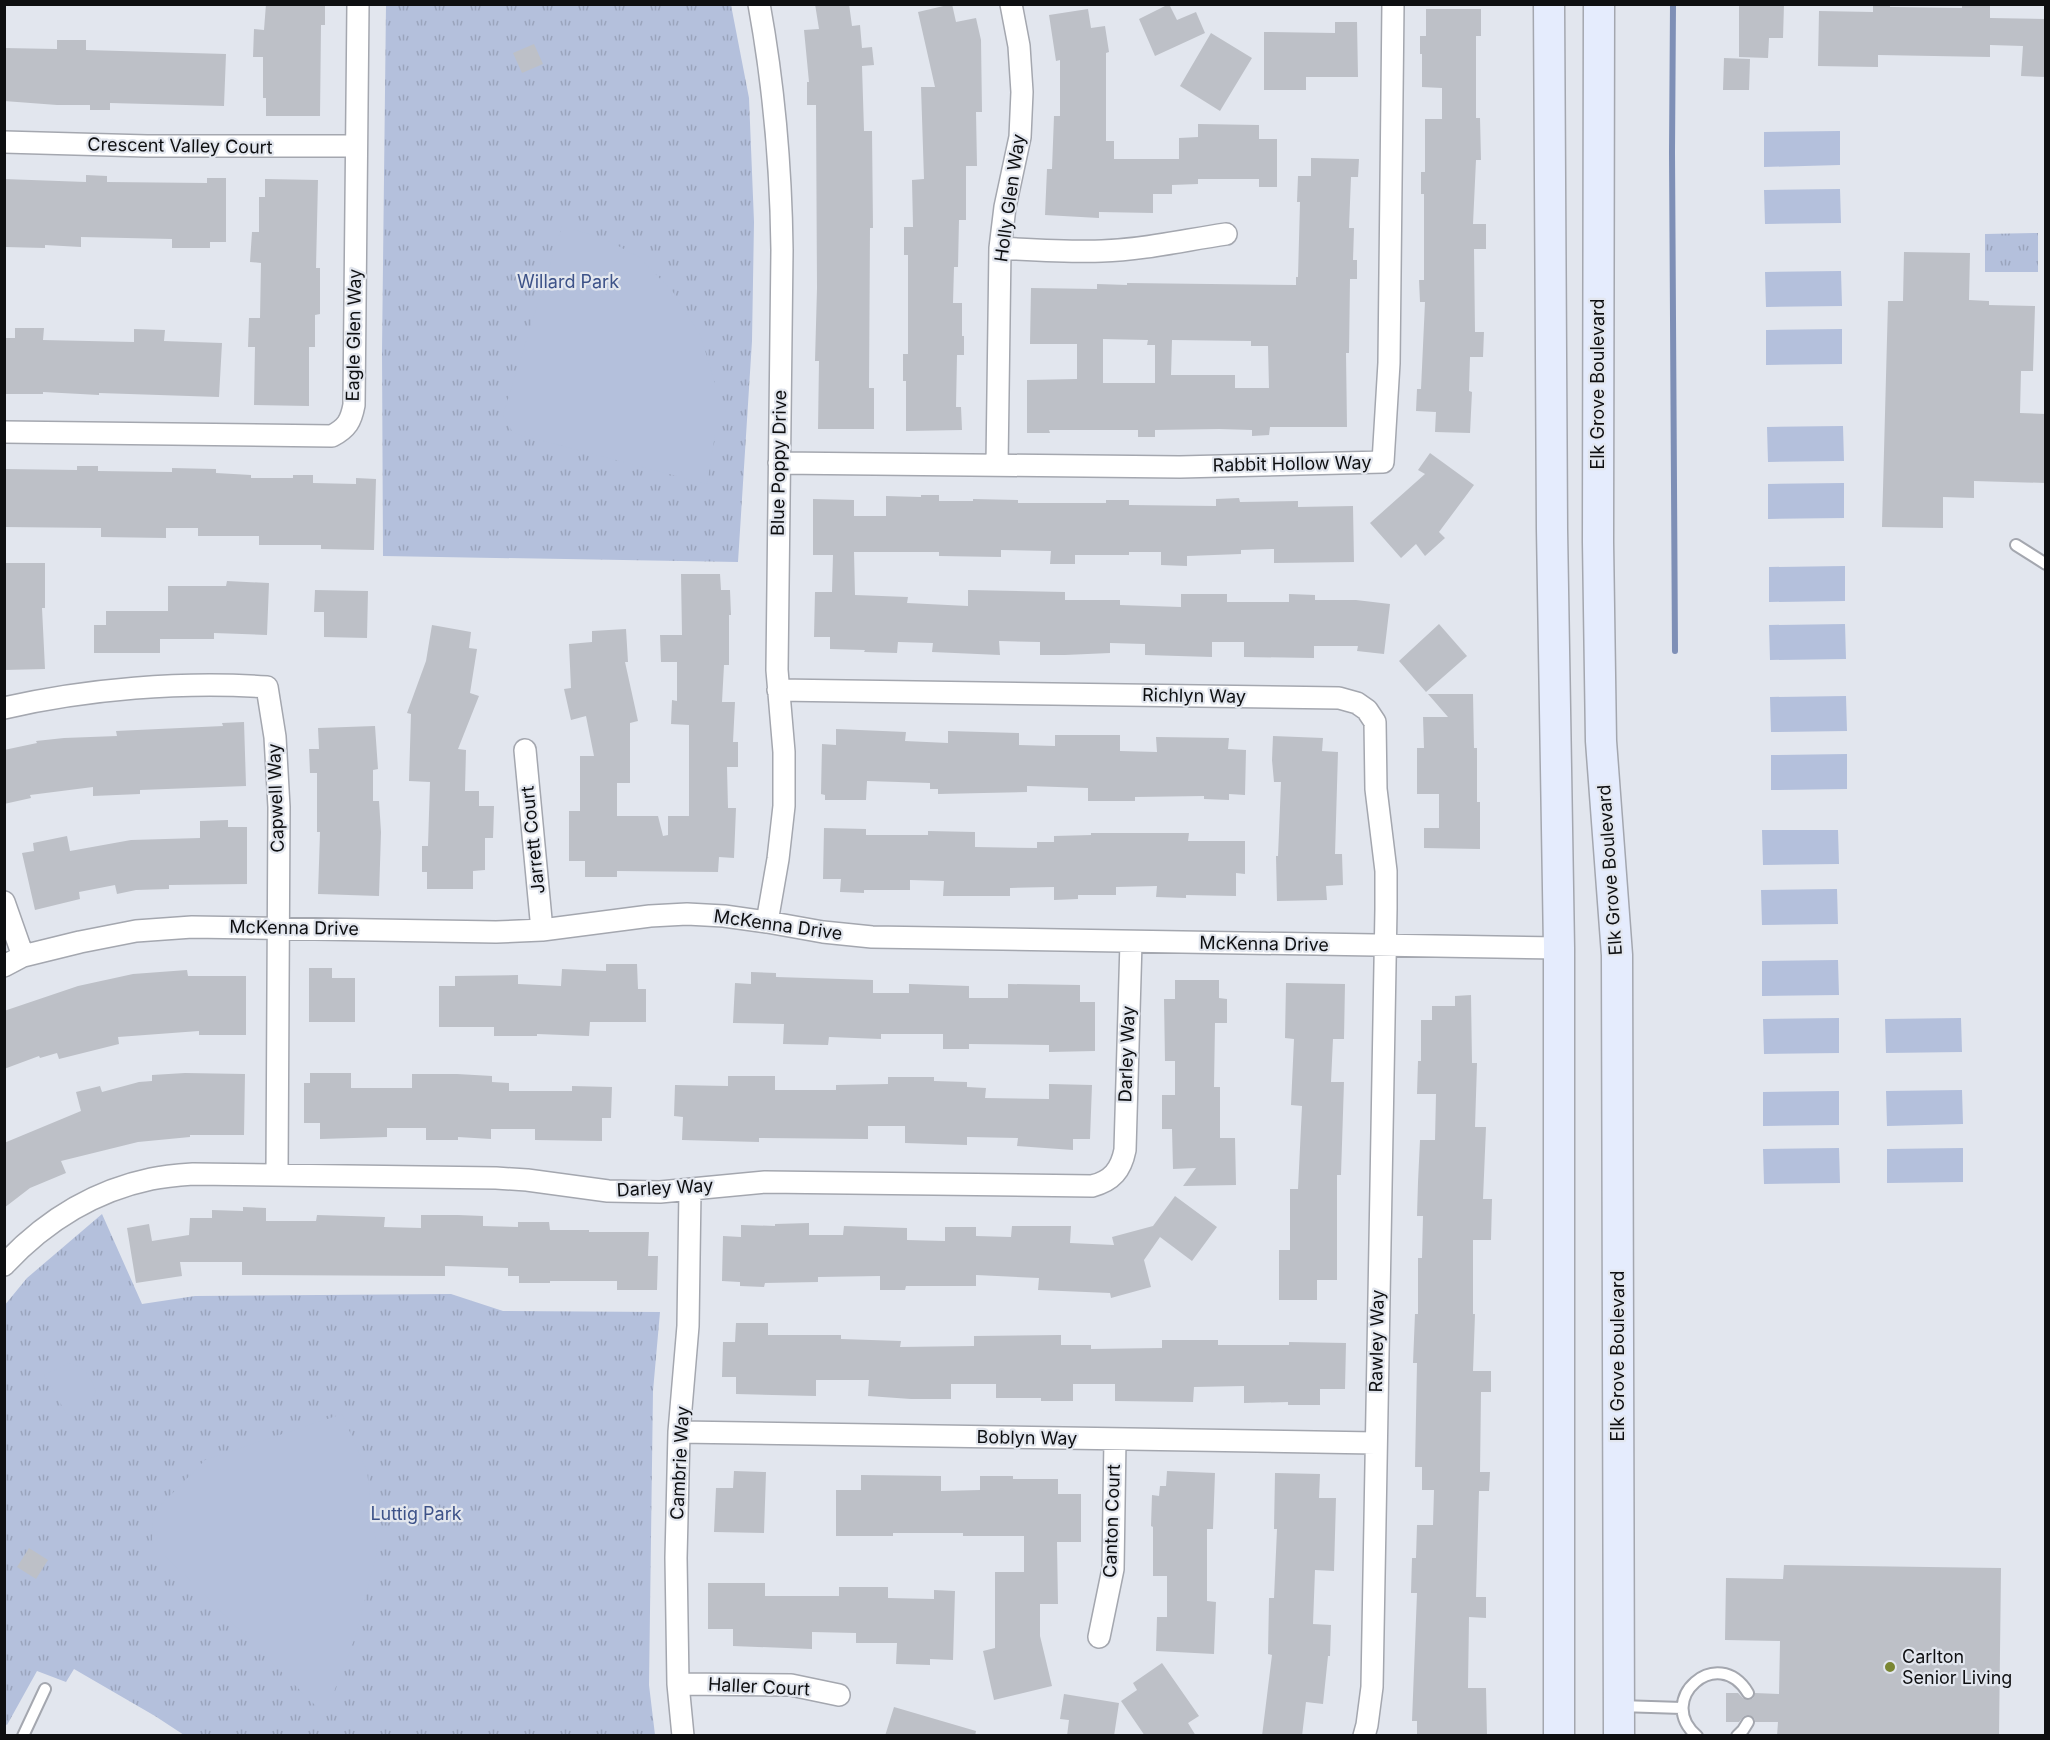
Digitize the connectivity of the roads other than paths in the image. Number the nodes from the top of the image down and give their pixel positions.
1 (358, 4) edge
2 (759, 4) edge
3 (1011, 4) edge
4 (1393, 4) edge
5 (1549, 4) edge
6 (1599, 4) edge
7 (4, 142) edge
8 (356, 146) junction
9 (1226, 234) dead end
10 (1000, 248) junction
11 (4, 432) edge
12 (779, 463) junction
13 (997, 465) junction
14 (2016, 545) dead end
15 (2046, 564) edge
16 (778, 690) junction
17 (4, 708) edge
18 (525, 750) dead end
19 (4, 902) edge
20 (767, 922) junction
21 (278, 928) junction
22 (542, 930) junction
23 (1131, 942) junction
24 (1386, 946) junction
25 (1558, 948) junction
26 (14, 961) edge
27 (276, 1174) junction
28 (690, 1190) junction
29 (4, 1265) edge
30 (679, 1432) junction
31 (1115, 1439) junction
32 (1375, 1443) junction
33 (1099, 1637) dead end
34 (678, 1684) junction
35 (45, 1689) dead end
36 (1748, 1693) dead end
37 (838, 1695) dead end
38 (1620, 1706) junction
39 (1683, 1708) junction
40 (1748, 1722) dead end
41 (23, 1736) edge
42 (683, 1736) edge
43 (1364, 1736) edge
44 (1559, 1736) edge
45 (1619, 1736) edge
46 (1697, 1736) edge
47 (1737, 1736) edge

1 - 8 street, Eagle Glen Way
2 - 12 street, Blue Poppy Drive
3 - 10 street, Holly Glen Way
4 - 13 street, Rabbit Hollow Way
5 - 25 main road
6 - 38 main road, Elk Grove Boulevard
7 - 8 street, Crescent Valley Court
8 - 11 street, Eagle Glen Way
9 - 10 street
10 - 13 street, Holly Glen Way
12 - 13 street, Rabbit Hollow Way
12 - 16 street, Blue Poppy Drive
14 - 15 lane
16 - 20 street, Blue Poppy Drive
16 - 24 street, Richlyn Way
17 - 21 street, Capwell Way
18 - 22 street, Jarrett Court
19 - 26 street
20 - 22 street, McKenna Drive
20 - 23 street, McKenna Drive
21 - 22 street, McKenna Drive
21 - 26 street, McKenna Drive
21 - 27 street, Capwell Way
23 - 24 street, McKenna Drive
23 - 28 street, Darley Way
24 - 25 street, McKenna Drive
24 - 32 street, Rawley Way
25 - 44 main road
27 - 28 street, Darley Way
27 - 29 street, Darley Way
28 - 30 street, Cambrie Way
30 - 31 street, Boblyn Way
30 - 34 street, Cambrie Way
31 - 32 street, Boblyn Way
31 - 33 street, Canton Court
32 - 43 street, Rawley Way
34 - 37 street, Haller Court
34 - 42 street, Cambrie Way
35 - 41 lane
36 - 39 lane
38 - 39 lane
38 - 45 main road, Elk Grove Boulevard
39 - 46 lane
40 - 47 lane

